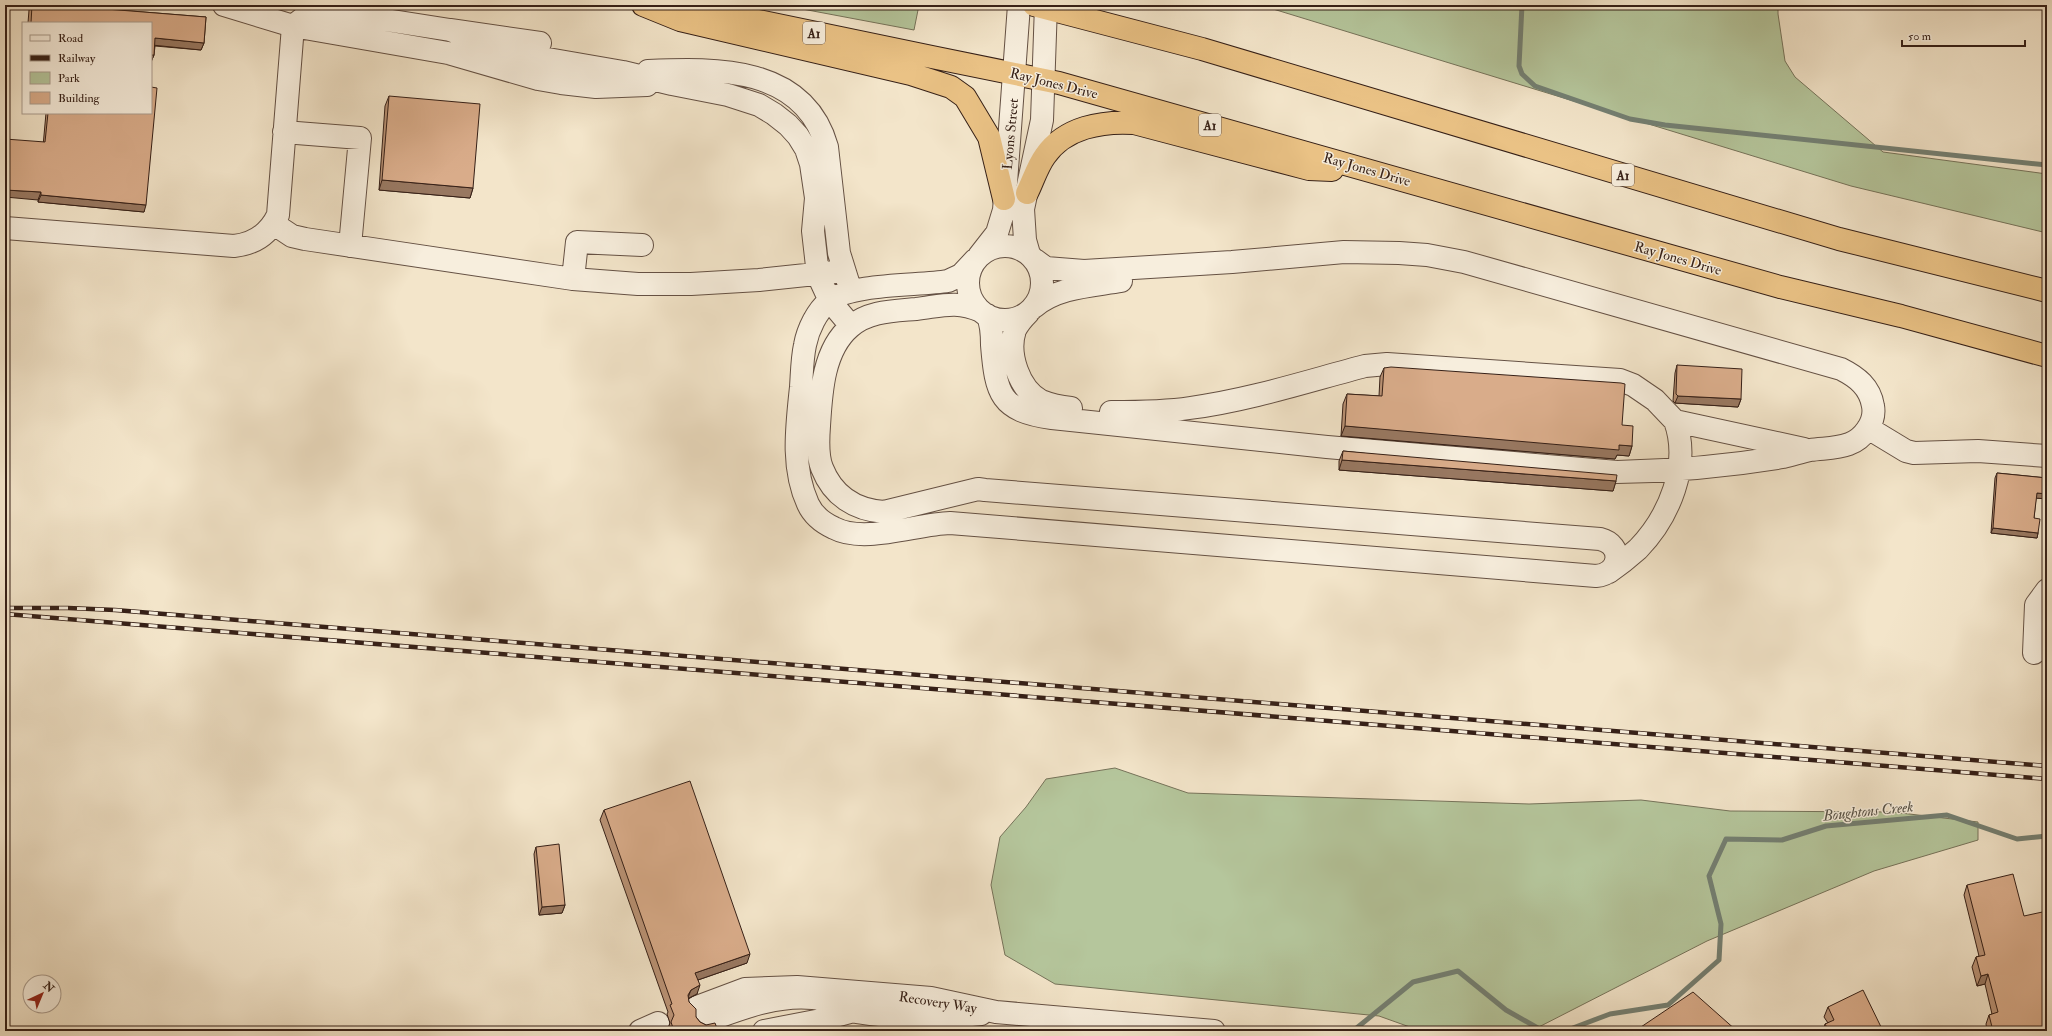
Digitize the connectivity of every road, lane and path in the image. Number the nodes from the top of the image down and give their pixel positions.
1 (224, 5) edge
2 (643, 5) edge
3 (681, 5) edge
4 (1019, 5) edge
5 (1097, 5) edge
6 (1042, 6) edge
7 (293, 26) junction
8 (450, 30) junction
9 (1146, 34) junction
10 (448, 53) junction
11 (519, 54) junction
12 (688, 69) junction
13 (623, 72) junction
14 (1015, 72) junction
15 (1043, 80) junction
16 (672, 84) junction
17 (284, 132) junction
18 (1375, 171) junction
19 (1027, 193) junction
20 (1004, 199) junction
21 (274, 224) junction
22 (5, 228) edge
23 (642, 245) dead end
24 (350, 246) junction
25 (1032, 257) junction
26 (977, 258) junction
27 (1232, 262) junction
28 (844, 271) junction
29 (818, 272) junction
30 (573, 279) junction
31 (2047, 291) edge
32 (851, 292) junction
33 (830, 301) junction
34 (1031, 310) junction
35 (984, 313) junction
36 (851, 326) junction
37 (2047, 356) edge
38 (1675, 421) junction
39 (1868, 428) junction
40 (1811, 450) junction
41 (2047, 456) edge
42 (1679, 470) junction
43 (978, 490) junction
44 (978, 525) junction
45 (1609, 572) junction
46 (2047, 590) edge
47 (2034, 653) dead end
48 (870, 1006) junction
49 (764, 1031) edge
50 (1214, 1031) edge

1 - 7 street
2 - 20 highway
3 - 14 highway, Ray Jones Drive / A1
4 - 14 street, Lyons Street
5 - 9 highway
6 - 9 highway, A1
6 - 15 street, Lyons Street
7 - 8 street
7 - 10 street
7 - 17 street
8 - 11 street
8 - 12 street
9 - 31 highway, A1
10 - 11 street
10 - 16 street
11 - 13 street
12 - 13 street
12 - 28 street
13 - 16 street
14 - 15 highway, Ray Jones Drive / A1
14 - 20 street, Lyons Street
15 - 18 highway, Ray Jones Drive / A1
15 - 19 street, Lyons Street
16 - 29 street
17 - 21 street
17 - 24 street
18 - 19 highway
18 - 37 highway, Ray Jones Drive / A1
19 - 25 street, Lyons Street
20 - 26 street, Lyons Street
21 - 22 street
21 - 24 street
23 - 30 street
24 - 30 street
25 - 26 street
25 - 27 street
25 - 34 street
26 - 32 street, Lyons Street
26 - 35 street
27 - 34 street
27 - 39 street
28 - 29 street
28 - 32 street
29 - 30 street
29 - 33 street
32 - 33 street, Lyons Street
32 - 36 street
33 - 36 street
33 - 44 street
34 - 35 street
34 - 38 street
35 - 36 street
35 - 42 street
36 - 43 street
38 - 40 street
38 - 42 street
39 - 40 street
39 - 41 street
40 - 42 street
42 - 45 street
43 - 44 street
43 - 45 street
44 - 45 street
46 - 47 street
48 - 48 street, Recovery Way
48 - 49 street
48 - 50 street, Recovery Way

